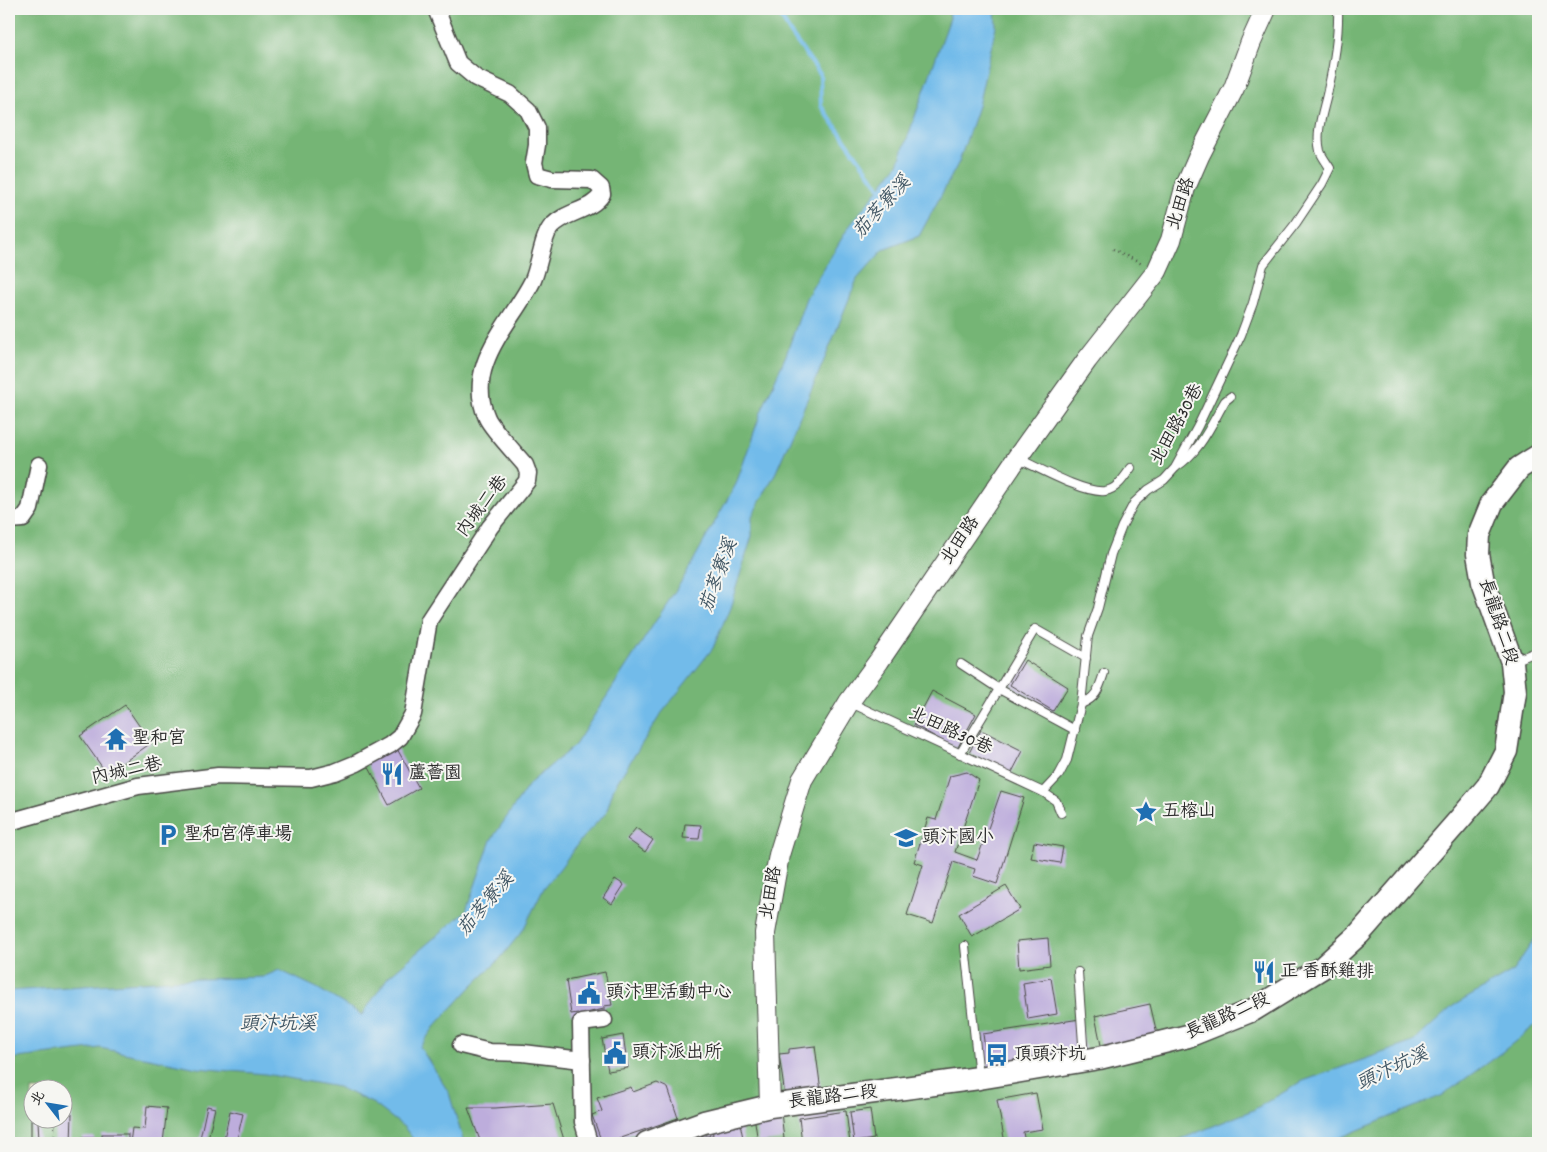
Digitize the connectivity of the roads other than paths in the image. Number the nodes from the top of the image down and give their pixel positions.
1 (436, 9) edge
2 (1266, 9) edge
3 (1338, 9) edge
4 (1230, 397) dead end
5 (1538, 456) edge
6 (1017, 458) junction
7 (39, 465) dead end
8 (1131, 468) dead end
9 (1175, 468) junction
10 (9, 520) edge
11 (1538, 651) edge
12 (1086, 658) junction
13 (1512, 662) junction
14 (961, 664) dead end
15 (1104, 673) dead end
16 (1000, 689) junction
17 (849, 702) junction
18 (1081, 704) junction
19 (1075, 730) junction
20 (960, 754) junction
21 (1043, 792) junction
22 (1061, 813) dead end
23 (9, 822) edge
24 (965, 946) dead end
25 (1078, 972) dead end
26 (604, 1020) dead end
27 (461, 1045) dead end
28 (582, 1060) junction
29 (1084, 1060) junction
30 (979, 1078) junction
31 (770, 1106) junction
32 (589, 1143) edge
33 (648, 1143) edge

1 - 23 street, 內城二巷
2 - 6 street, 北田路
3 - 9 lane, 北田路30巷
4 - 9 lane
5 - 13 main road, 長龍路二段
6 - 8 lane
6 - 17 street, 北田路
7 - 10 street
9 - 12 lane, 北田路30巷
11 - 13 lane
12 - 16 lane
12 - 18 lane, 北田路30巷
13 - 29 main road, 長龍路二段
14 - 16 lane
15 - 18 lane
16 - 19 lane
16 - 20 lane
17 - 20 lane, 北田路30巷
17 - 31 street, 北田路
18 - 19 lane, 北田路30巷
19 - 21 lane, 北田路30巷
20 - 21 lane, 北田路30巷
21 - 22 lane
24 - 30 lane
25 - 29 lane
26 - 28 street
27 - 28 street
28 - 32 street
29 - 30 main road, 長龍路二段
30 - 31 main road, 長龍路二段
31 - 33 main road, 長龍路二段

